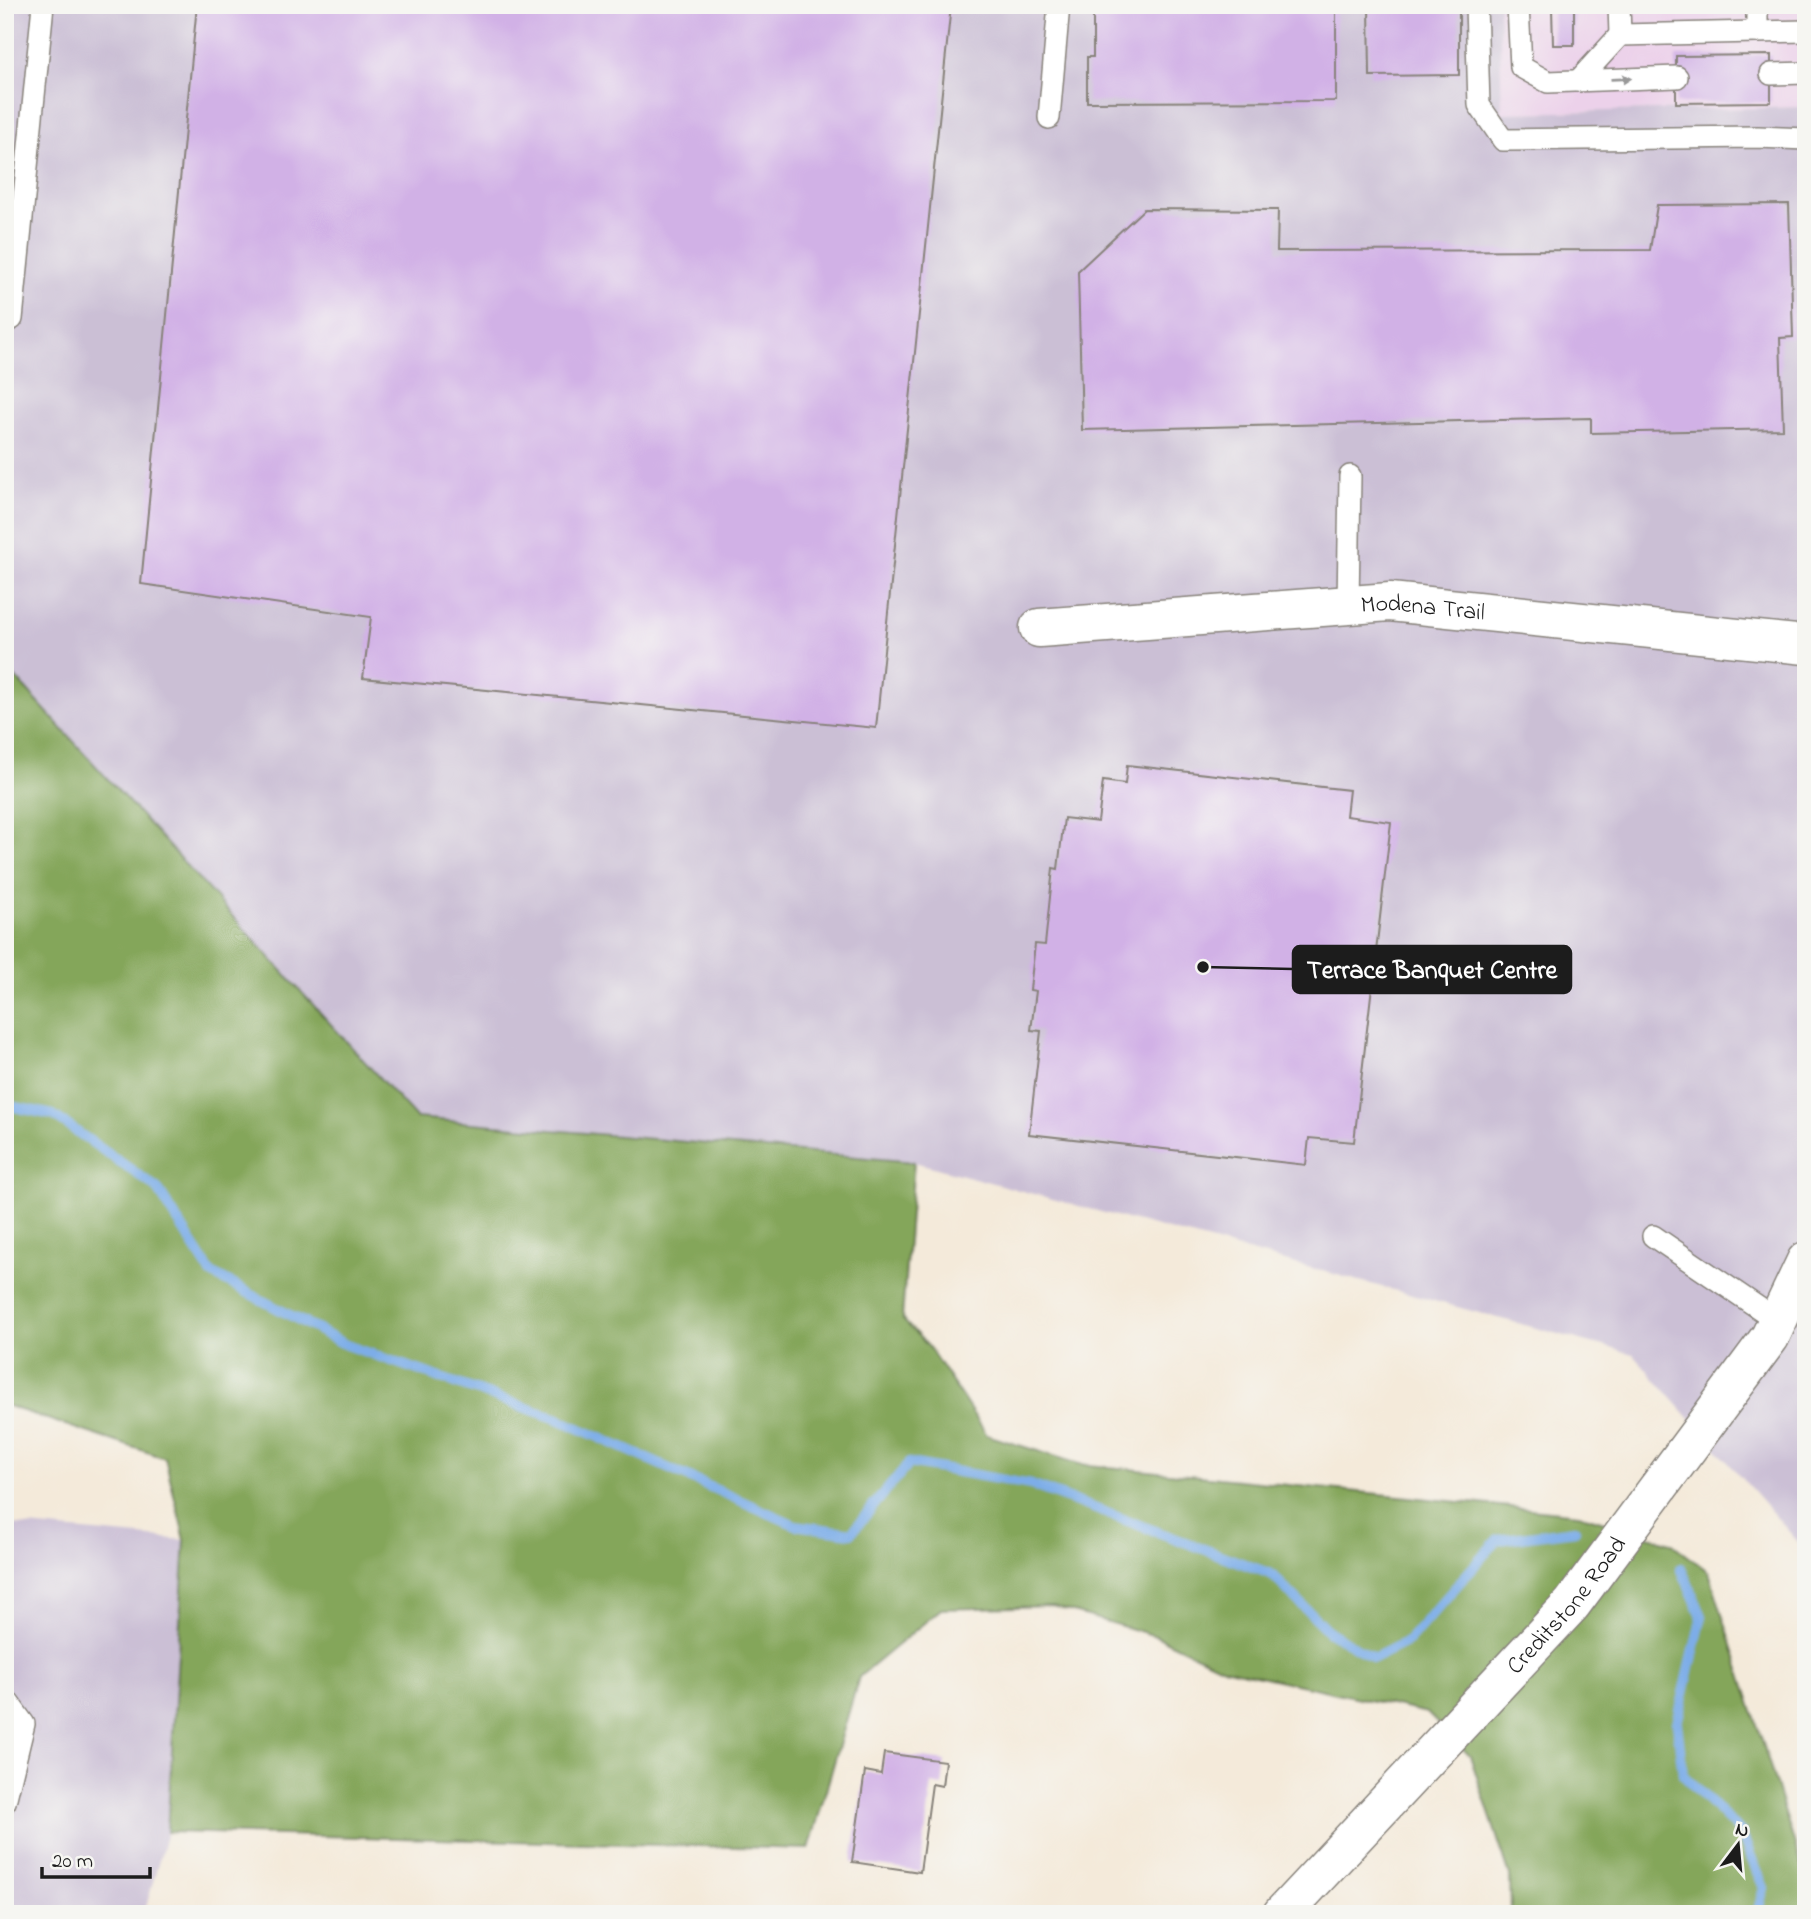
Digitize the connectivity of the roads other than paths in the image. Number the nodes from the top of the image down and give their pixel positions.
1 (43, 5) edge
2 (1059, 5) edge
3 (1476, 5) edge
4 (1518, 5) edge
5 (1619, 5) edge
6 (1757, 5) edge
7 (1806, 31) edge
8 (1757, 32) junction
9 (1620, 35) junction
10 (1806, 73) edge
11 (1771, 74) dead end
12 (1676, 77) dead end
13 (1578, 81) junction
14 (1049, 118) dead end
15 (1806, 139) edge
16 (5, 320) edge
17 (1350, 476) dead end
18 (1348, 605) junction
19 (1039, 628) dead end
20 (1806, 645) edge
21 (1653, 1236) dead end
22 (1806, 1261) edge
23 (1778, 1321) junction
24 (5, 1698) edge
25 (7, 1789) edge
26 (1282, 1914) edge

1 - 16 lane
2 - 14 lane
3 - 15 lane
4 - 13 lane
5 - 9 lane
6 - 8 lane
7 - 8 lane
8 - 9 lane
9 - 13 lane
10 - 11 lane
13 -> 12 lane
17 - 18 lane
18 - 19 street, Modena Trail
18 - 20 street, Modena Trail
21 - 23 lane
22 - 23 street, Creditstone Road
23 - 26 street, Creditstone Road
24 - 25 lane

